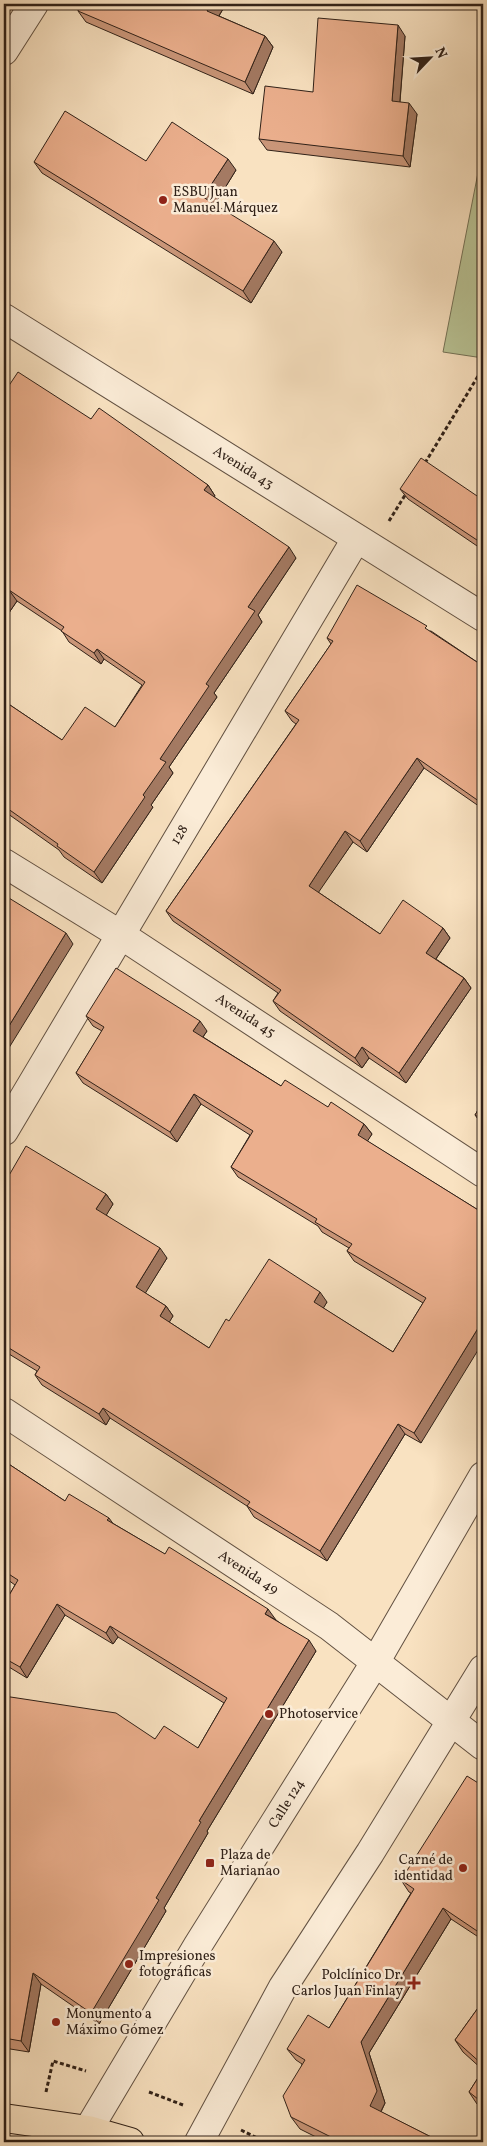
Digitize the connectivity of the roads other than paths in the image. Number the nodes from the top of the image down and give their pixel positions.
1 (34, 4) edge
2 (4, 51) edge
3 (4, 318) edge
4 (364, 543) junction
5 (483, 617) edge
6 (4, 863) edge
7 (121, 934) junction
8 (4, 1131) edge
9 (483, 1173) edge
10 (4, 1412) edge
11 (483, 1476) edge
12 (376, 1661) junction
13 (483, 1669) edge
14 (450, 1722) junction
15 (483, 1746) edge
16 (4, 2118) edge
17 (88, 2130) junction
18 (130, 2142) edge
19 (199, 2142) edge

1 - 2 street
3 - 4 street, Avenida 43
4 - 5 street, Avenida 43
4 - 7 street, 128
6 - 7 street, Avenida 45
7 - 8 street, 128
7 - 9 street, Avenida 45
10 - 12 street, Avenida 49
11 - 12 street, Calle 124
12 - 14 street, Avenida 49
12 - 17 street, Calle 124
13 - 14 street
14 - 15 street, Avenida 49
14 - 19 street
16 - 17 main road
17 - 18 main road

